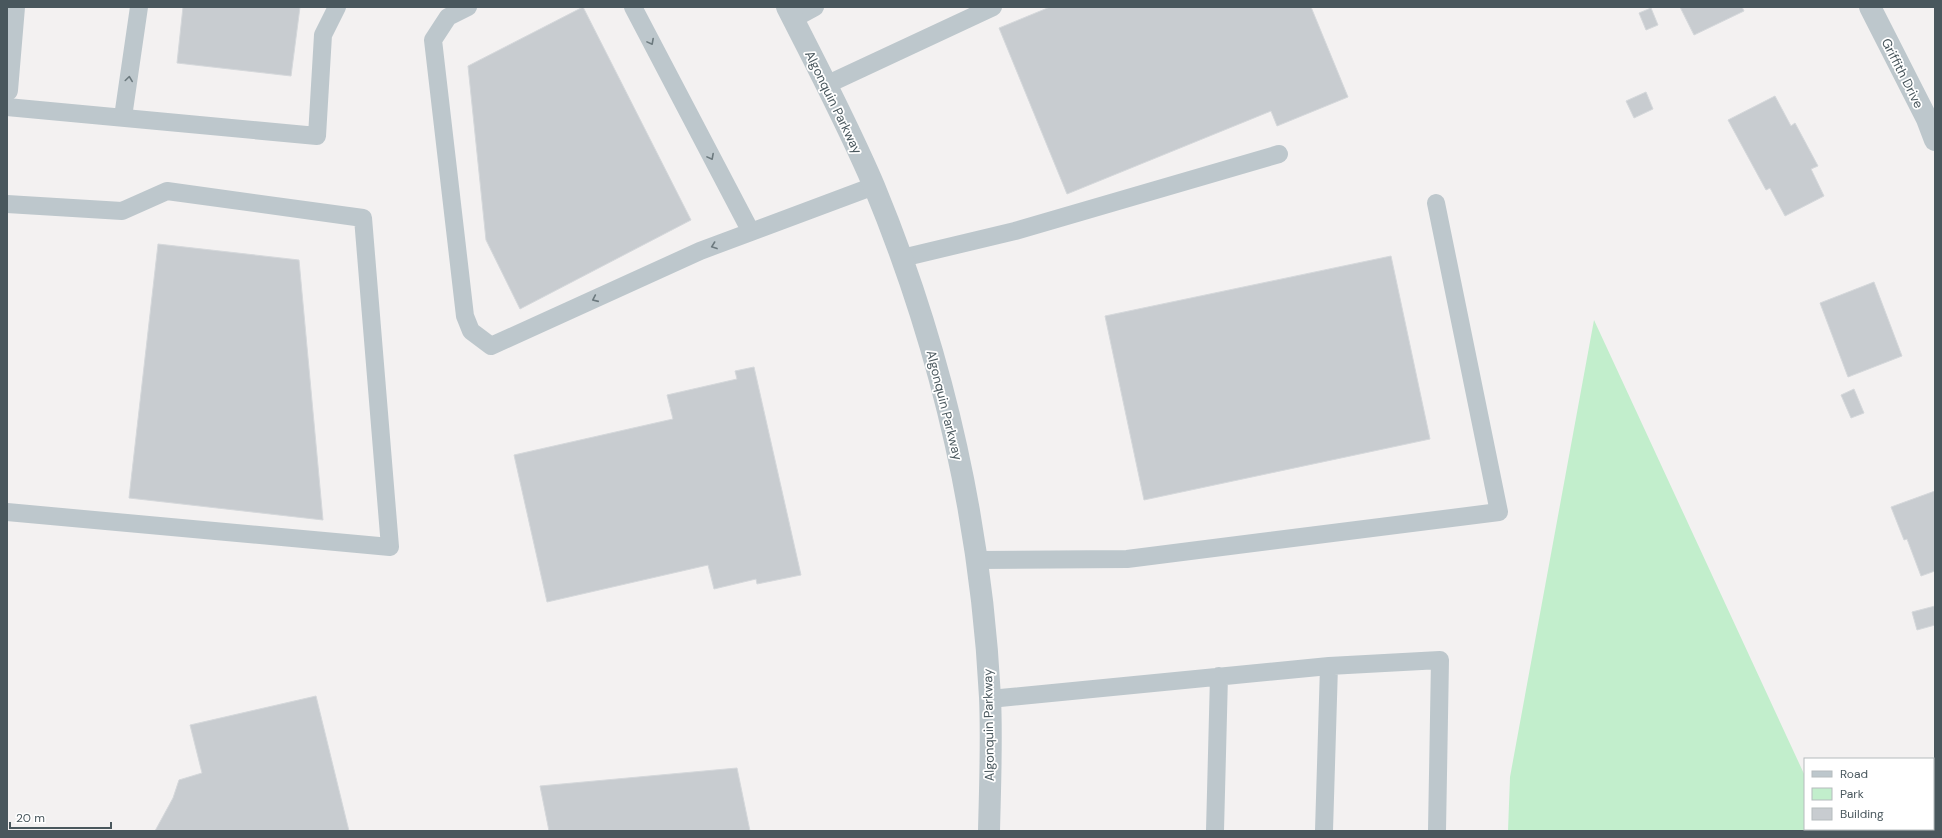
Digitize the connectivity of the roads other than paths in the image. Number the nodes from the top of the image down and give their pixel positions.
1 (14, 7) edge
2 (139, 7) edge
3 (337, 7) edge
4 (468, 7) edge
5 (633, 7) edge
6 (815, 7) edge
7 (993, 7) edge
8 (1870, 7) edge
9 (790, 13) edge
10 (826, 85) junction
11 (7, 90) edge
12 (7, 107) edge
13 (123, 118) junction
14 (1931, 119) edge
15 (1935, 140) edge
16 (1279, 154) dead end
17 (874, 186) junction
18 (1436, 203) dead end
19 (7, 204) edge
20 (751, 232) junction
21 (902, 258) junction
22 (7, 512) edge
23 (977, 560) junction
24 (1329, 666) junction
25 (1219, 676) junction
26 (990, 699) junction
27 (989, 831) edge
28 (1215, 831) edge
29 (1324, 831) edge
30 (1437, 831) edge

1 - 11 street
13 -> 2 lane
3 - 13 lane
20 -> 4 lane
5 -> 20 lane
6 - 9 lane
7 - 10 lane
8 - 14 street, Griffith Drive
9 - 10 street, Algonquin Parkway
10 - 17 street, Algonquin Parkway
12 - 13 lane
14 - 15 street, Griffith Drive
16 - 21 lane
17 - 20 lane
17 - 21 street, Algonquin Parkway
18 - 23 lane
19 - 22 lane
21 - 23 street, Algonquin Parkway
23 - 26 street, Algonquin Parkway
24 - 25 lane
24 - 29 lane
24 - 30 lane
25 - 26 lane
25 - 28 lane
26 - 27 street, Algonquin Parkway

